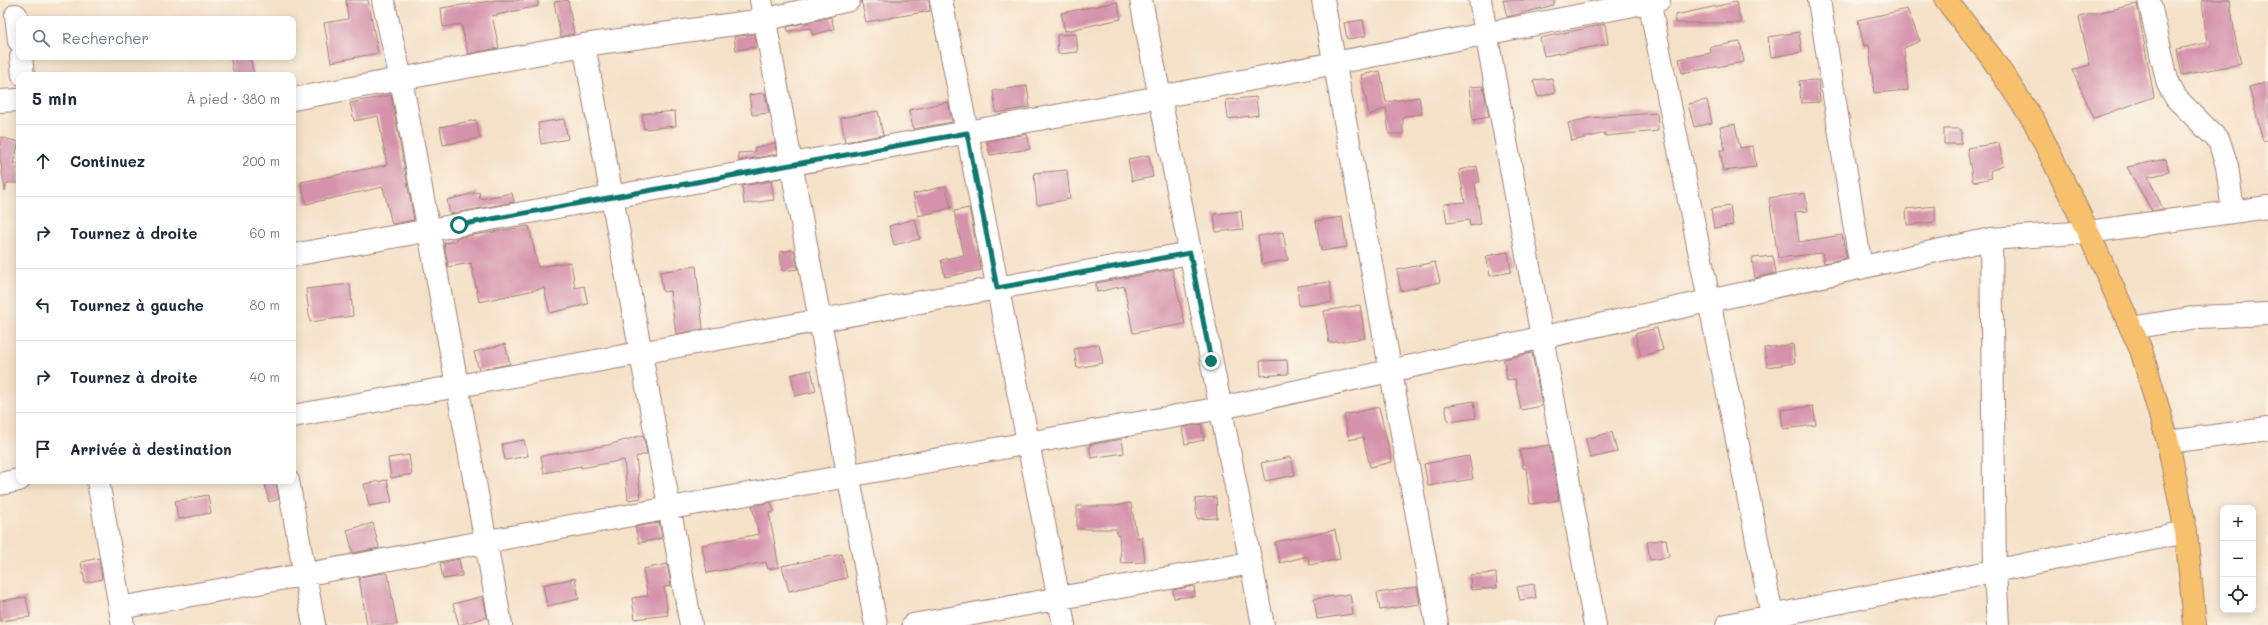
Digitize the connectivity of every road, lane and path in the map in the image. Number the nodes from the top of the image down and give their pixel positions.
1 (383, 0) edge
2 (848, 0) edge
3 (941, 0) edge
4 (1141, 0) edge
5 (1323, 0) edge
6 (1480, 0) edge
7 (1819, 0) edge
8 (1946, 0) edge
9 (2149, 0) edge
10 (1653, 1) edge
11 (762, 10) edge
12 (1487, 34) junction
13 (584, 45) junction
14 (21, 60) edge
15 (1333, 64) junction
16 (23, 72) edge
17 (401, 79) junction
18 (1160, 97) junction
19 (296, 98) edge
20 (16, 100) edge
21 (0, 101) edge
22 (967, 133) junction
23 (790, 165) junction
24 (612, 197) junction
25 (2268, 207) edge
26 (2233, 212) junction
27 (428, 230) junction
28 (2088, 232) junction
29 (1991, 239) junction
30 (1190, 253) junction
31 (296, 254) edge
32 (1861, 268) junction
33 (997, 288) junction
34 (1709, 301) junction
35 (2268, 314) edge
36 (819, 320) junction
37 (2131, 328) junction
38 (1542, 337) junction
39 (640, 353) junction
40 (1390, 371) junction
41 (457, 386) junction
42 (1220, 408) junction
43 (296, 415) edge
44 (2268, 429) edge
45 (2168, 442) junction
46 (1028, 443) junction
47 (848, 476) junction
48 (16, 481) edge
49 (0, 484) edge
50 (99, 484) edge
51 (289, 484) edge
52 (669, 509) junction
53 (2186, 532) junction
54 (486, 542) junction
55 (1251, 563) junction
56 (1995, 571) junction
57 (305, 575) junction
58 (1058, 599) junction
59 (122, 617) edge
60 (1773, 620) edge
61 (314, 625) edge
62 (501, 625) edge
63 (691, 625) edge
64 (876, 625) edge
65 (913, 625) edge
66 (1064, 625) edge
67 (1263, 625) edge
68 (1437, 625) edge
69 (1595, 625) edge
70 (1727, 625) edge
71 (1998, 625) edge
72 (2195, 625) edge

1 - 17 street
2 - 11 street
3 - 22 street
4 - 18 street
5 - 15 street
6 - 12 street
7 - 32 street
8 - 28 main road
9 - 26 street
10 - 12 street
10 - 34 street
11 - 13 street
11 - 23 street
12 - 15 street
12 - 38 street
13 - 17 street
13 - 24 street
14 - 16 street
15 - 18 street
15 - 40 street
17 - 19 street
17 - 27 street
18 - 22 street
18 - 30 street
20 - 21 street
22 - 23 street
22 - 33 street
23 - 24 street
23 - 36 street
24 - 27 street
24 - 39 street
25 - 26 street
26 - 28 street
27 - 31 street
27 - 41 street
28 - 29 street
28 - 37 main road
29 - 32 street
29 - 56 street
30 - 33 street
30 - 42 street
32 - 34 street
33 - 36 street
33 - 46 street
34 - 38 street
34 - 60 street
35 - 37 street
36 - 39 street
36 - 47 street
37 - 45 main road
38 - 40 street
38 - 69 street
39 - 41 street
39 - 52 street
40 - 42 street
40 - 68 street
41 - 43 street
41 - 54 street
42 - 46 street
42 - 55 street
44 - 45 street
45 - 53 main road
46 - 47 street
46 - 58 street
47 - 52 street
47 - 64 street
48 - 49 street
50 - 59 street
51 - 57 street
52 - 54 street
52 - 63 street
53 - 56 street
53 - 72 main road
54 - 57 street
54 - 62 street
55 - 58 street
55 - 67 street
56 - 60 street
56 - 71 street
57 - 59 street
57 - 61 street
58 - 65 street
58 - 66 street
60 - 70 street

